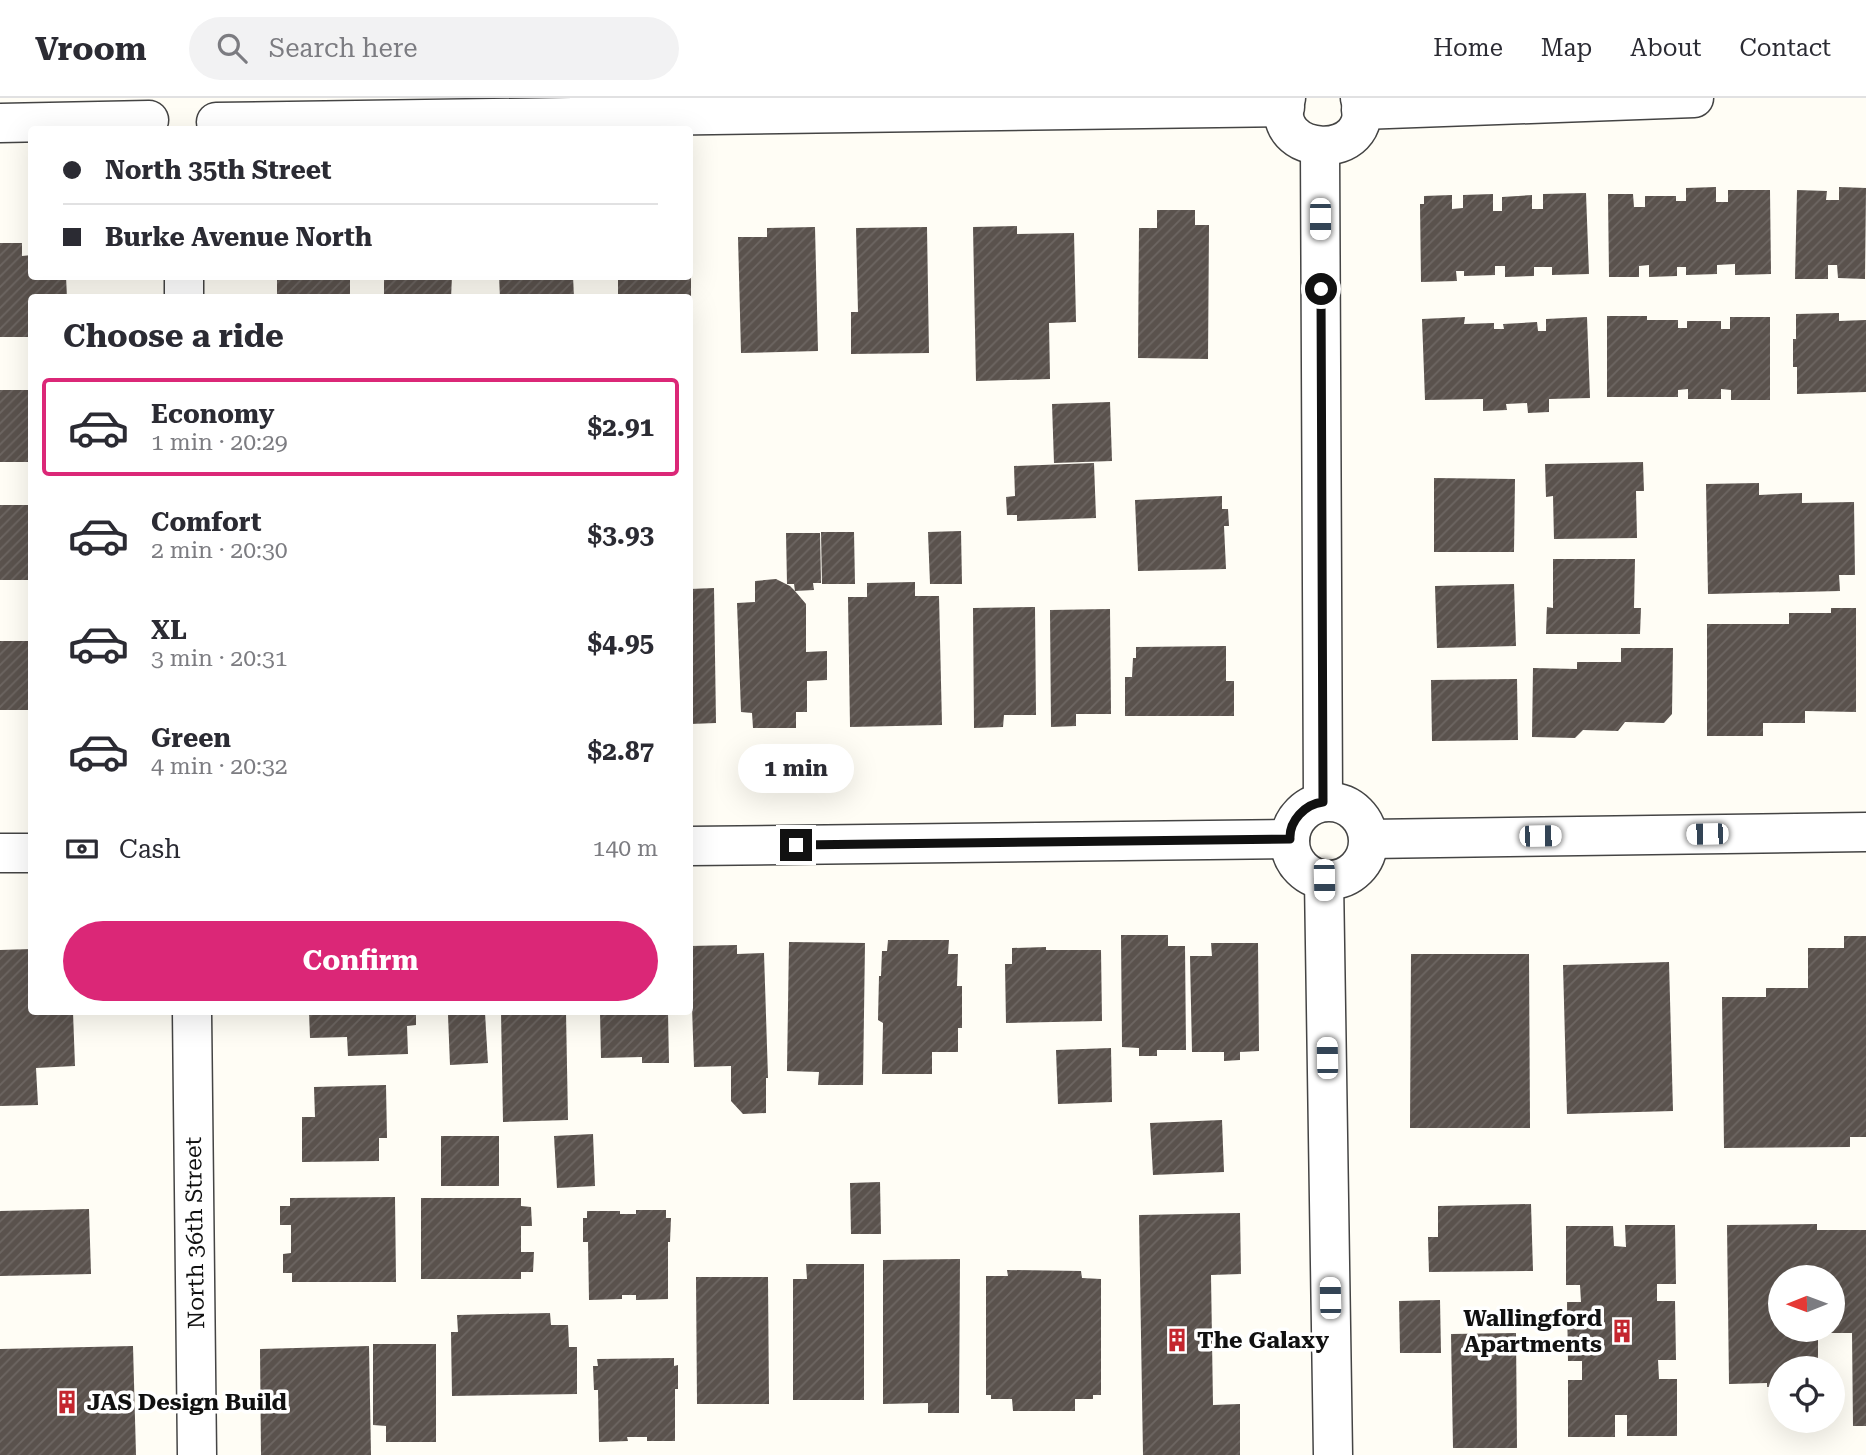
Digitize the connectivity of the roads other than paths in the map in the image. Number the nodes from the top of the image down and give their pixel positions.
1 (1694, 98) edge
2 (1286, 102) edge
3 (1361, 104) edge
4 (152, 116) edge
5 (214, 116) edge
6 (0, 123) edge
7 (1320, 148) junction
8 (1323, 802) junction
9 (1866, 832) edge
10 (1290, 839) junction
11 (1369, 839) junction
12 (693, 846) edge
13 (0, 853) edge
14 (28, 853) edge
15 (1324, 880) junction
16 (192, 1015) edge
17 (197, 1455) edge
18 (1333, 1455) edge

1 - 3 street
2 - 5 street
2 - 7 street
3 - 7 street
4 - 6 street
7 - 8 street
8 - 10 street
8 - 11 street
9 - 11 street
10 - 12 street
10 - 15 street
11 - 15 street
13 - 14 street
15 - 18 street
16 - 17 street, North 36th Street

